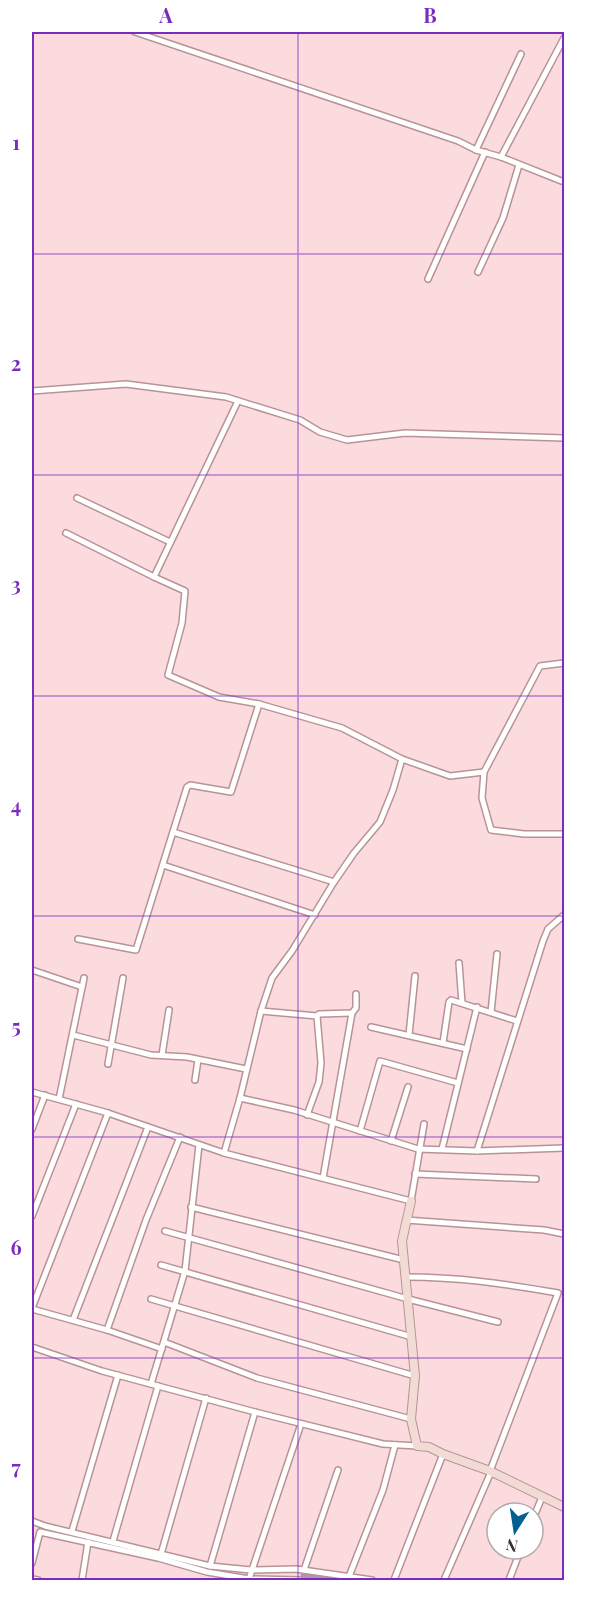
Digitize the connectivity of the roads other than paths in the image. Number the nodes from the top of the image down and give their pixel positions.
1 (135, 32) edge
2 (564, 38) edge
3 (521, 54) dead end
4 (476, 150) junction
5 (485, 152) junction
6 (501, 157) junction
7 (519, 165) junction
8 (564, 182) edge
9 (478, 272) dead end
10 (429, 279) dead end
11 (32, 390) edge
12 (238, 401) junction
13 (564, 438) edge
14 (77, 498) dead end
15 (66, 533) dead end
16 (170, 542) junction
17 (154, 577) junction
18 (564, 663) edge
19 (259, 704) junction
20 (402, 759) junction
21 (484, 772) junction
22 (173, 832) junction
23 (564, 834) edge
24 (163, 865) junction
25 (334, 882) junction
26 (315, 915) junction
27 (564, 915) edge
28 (78, 939) dead end
29 (496, 954) dead end
30 (459, 963) dead end
31 (32, 970) edge
32 (415, 976) dead end
33 (84, 978) dead end
34 (123, 978) dead end
35 (82, 987) junction
36 (356, 994) dead end
37 (462, 1003) junction
38 (477, 1007) junction
39 (169, 1010) dead end
40 (261, 1011) junction
41 (491, 1012) junction
42 (352, 1013) junction
43 (317, 1016) junction
44 (517, 1022) junction
45 (371, 1027) dead end
46 (72, 1035) junction
47 (409, 1035) junction
48 (443, 1043) junction
49 (111, 1045) junction
50 (467, 1048) junction
51 (162, 1055) junction
52 (198, 1060) junction
53 (108, 1064) dead end
54 (246, 1069) junction
55 (195, 1080) dead end
56 (458, 1083) junction
57 (408, 1087) dead end
58 (32, 1092) edge
59 (45, 1095) junction
60 (240, 1098) junction
61 (59, 1100) junction
62 (76, 1104) junction
63 (108, 1113) junction
64 (307, 1115) junction
65 (334, 1124) junction
66 (424, 1124) dead end
67 (148, 1127) junction
68 (32, 1129) edge
69 (360, 1131) junction
70 (180, 1137) junction
71 (391, 1141) junction
72 (200, 1145) junction
73 (564, 1148) edge
74 (418, 1149) junction
75 (442, 1149) junction
76 (477, 1151) junction
77 (224, 1152) junction
78 (415, 1174) junction
79 (323, 1178) junction
80 (536, 1179) dead end
81 (411, 1201) junction
82 (191, 1207) junction
83 (32, 1216) edge
84 (406, 1220) junction
85 (165, 1231) dead end
86 (564, 1234) edge
87 (190, 1237) junction
88 (404, 1260) junction
89 (161, 1265) dead end
90 (185, 1271) junction
91 (406, 1277) junction
92 (151, 1299) dead end
93 (408, 1299) junction
94 (174, 1307) junction
95 (32, 1309) edge
96 (73, 1320) junction
97 (498, 1322) dead end
98 (106, 1330) junction
99 (412, 1336) junction
100 (164, 1342) junction
101 (32, 1347) edge
102 (162, 1349) junction
103 (118, 1375) junction
104 (415, 1376) junction
105 (154, 1385) junction
106 (206, 1398) junction
107 (255, 1412) junction
108 (411, 1419) junction
109 (301, 1424) junction
110 (395, 1445) junction
111 (417, 1446) junction
112 (443, 1454) junction
113 (338, 1470) dead end
114 (490, 1471) junction
115 (542, 1497) junction
116 (540, 1501) edge
117 (564, 1507) edge
118 (32, 1521) edge
119 (72, 1532) junction
120 (113, 1541) junction
121 (88, 1542) junction
122 (161, 1554) junction
123 (516, 1561) edge
124 (32, 1563) edge
125 (210, 1566) junction
126 (251, 1570) junction
127 (304, 1570) junction
128 (32, 1579) edge
129 (249, 1579) junction
130 (348, 1579) edge
131 (38, 1581) edge
132 (82, 1581) edge
133 (300, 1581) edge
134 (372, 1581) edge
135 (394, 1581) edge
136 (444, 1581) edge
137 (509, 1581) edge

1 - 4 street
2 - 6 street
3 - 4 street
4 - 5 street
5 - 6 street
5 - 10 street
6 - 7 street
7 - 8 street
7 - 9 street
11 - 12 street
12 - 13 street
12 - 16 street
14 - 16 street
15 - 17 street
16 - 17 street
17 - 19 street
18 - 21 street
19 - 20 street
19 - 22 street
20 - 21 street
20 - 25 street
21 - 23 street
22 - 24 street
22 - 25 street
24 - 26 street
24 - 28 street
25 - 26 street
26 - 40 street
27 - 44 street
29 - 41 street
30 - 37 street
31 - 35 street
32 - 47 street
33 - 35 street
34 - 49 street
35 - 46 street
36 - 42 street
37 - 38 street
37 - 48 street
38 - 41 street
38 - 50 street
39 - 51 street
40 - 43 street
40 - 54 street
41 - 44 street
42 - 43 street
42 - 65 street
43 - 64 street
44 - 76 street
45 - 47 street
46 - 49 street
46 - 61 street
47 - 48 street
48 - 50 street
49 - 51 street
49 - 53 street
50 - 56 street
51 - 52 street
52 - 54 street
52 - 55 street
54 - 60 street
56 - 69 street
56 - 75 street
57 - 71 street
58 - 59 street
59 - 61 street
59 - 68 street
60 - 64 street
60 - 77 street
61 - 62 street
62 - 63 street
62 - 83 street
63 - 67 street
63 - 95 street
64 - 65 street
65 - 69 street
65 - 79 street
66 - 74 street
67 - 70 street
67 - 96 street
69 - 71 street
70 - 72 street
70 - 98 street
71 - 74 street
72 - 77 street
72 - 82 street
73 - 76 street
74 - 75 street
74 - 78 street
75 - 76 street
77 - 79 street
78 - 80 street
78 - 81 street
79 - 81 street
81 - 84 street
82 - 87 street
82 - 88 street
84 - 86 street
84 - 88 street
85 - 87 street
87 - 90 street
87 - 93 street
88 - 91 street
89 - 90 street
90 - 94 street
90 - 99 street
91 - 93 street
91 - 114 street
92 - 94 street
93 - 97 street
93 - 99 street
94 - 100 street
94 - 104 street
95 - 96 street
96 - 98 street
98 - 102 street
99 - 104 street
100 - 102 street
100 - 108 street
101 - 103 street
102 - 105 street
103 - 105 street
103 - 119 street
104 - 108 street
105 - 106 street
105 - 120 street
106 - 107 street
106 - 122 street
107 - 109 street
107 - 125 street
108 - 111 street
109 - 110 street
109 - 126 street
110 - 111 street
110 - 130 street
111 - 112 street
112 - 114 street
112 - 135 street
113 - 127 street
114 - 115 street
114 - 136 street
115 - 116 street
115 - 117 street
118 - 119 street
119 - 120 street
120 - 122 street
121 - 124 street
121 - 129 street
121 - 132 street
122 - 125 street
123 - 137 street
125 - 126 street
126 - 127 street
126 - 129 street
127 - 130 street
128 - 131 street
129 - 133 street
130 - 134 street

